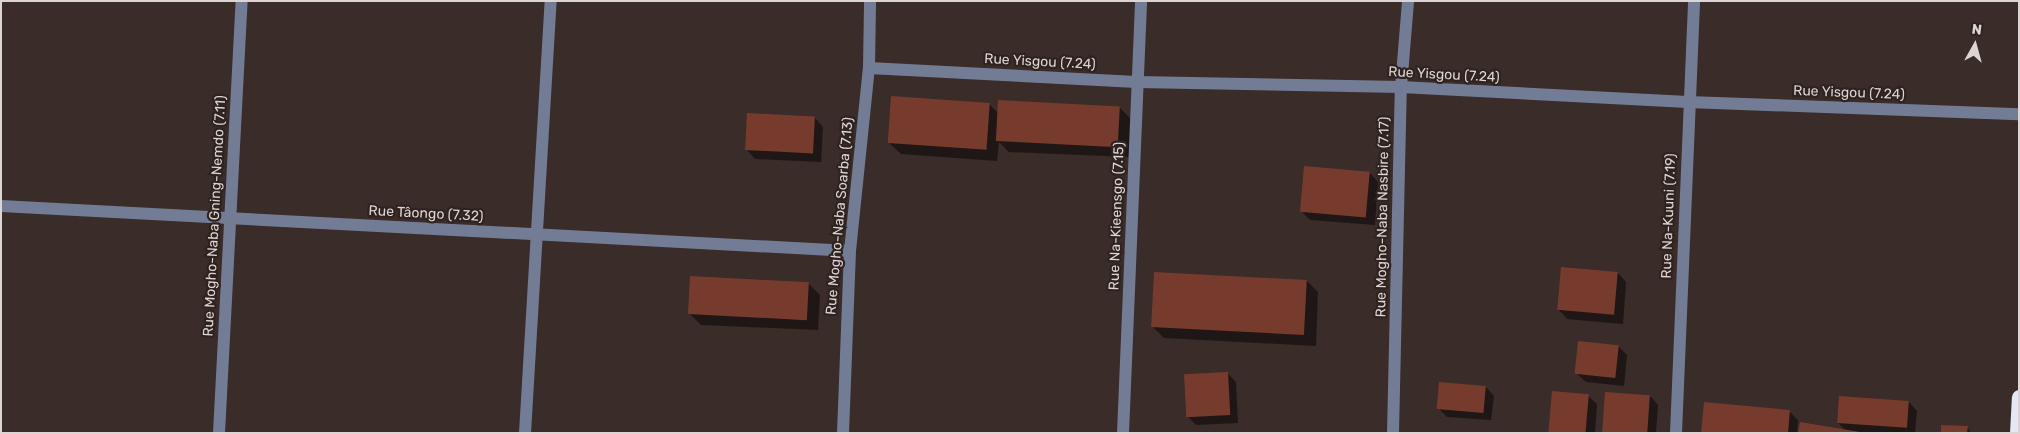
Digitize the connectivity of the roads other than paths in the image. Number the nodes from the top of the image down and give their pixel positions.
1 (242, 1) edge
2 (551, 1) edge
3 (870, 1) edge
4 (1141, 1) edge
5 (1408, 1) edge
6 (1694, 1) edge
7 (868, 68) junction
8 (1137, 82) junction
9 (1401, 87) junction
10 (1688, 102) junction
11 (2019, 114) edge
12 (1, 206) edge
13 (229, 218) junction
14 (536, 235) junction
15 (850, 251) junction
16 (2019, 397) edge
17 (219, 433) edge
18 (525, 433) edge
19 (842, 433) edge
20 (1123, 433) edge
21 (1393, 433) edge
22 (1676, 433) edge
23 (2016, 433) edge

1 - 13 street, Rue Mogho-Naba Gning-Nemdo (7.11)
2 - 14 street
3 - 7 street, Rue Mogho-Naba Soarba (7.13)
4 - 8 street, Rue Na-Kieensgo (7.15)
5 - 9 street, Rue Mogho-Naba Nasbire (7.17)
6 - 10 street, Rue Na-Kuuni (7.19)
7 - 8 street, Rue Yisgou (7.24)
7 - 15 street, Rue Mogho-Naba Soarba (7.13)
8 - 9 street, Rue Yisgou (7.24)
8 - 20 street, Rue Na-Kieensgo (7.15)
9 - 10 street, Rue Yisgou (7.24)
9 - 21 street, Rue Mogho-Naba Nasbire (7.17)
10 - 11 street, Rue Yisgou (7.24)
10 - 22 street, Rue Na-Kuuni (7.19)
12 - 13 street, Rue Tâongo (7.32)
13 - 14 street, Rue Tâongo (7.32)
13 - 17 street, Rue Mogho-Naba Gning-Nemdo (7.11)
14 - 15 street, Rue Tâongo (7.32)
14 - 18 street
15 - 19 street, Rue Mogho-Naba Soarba (7.13)
16 - 23 highway

